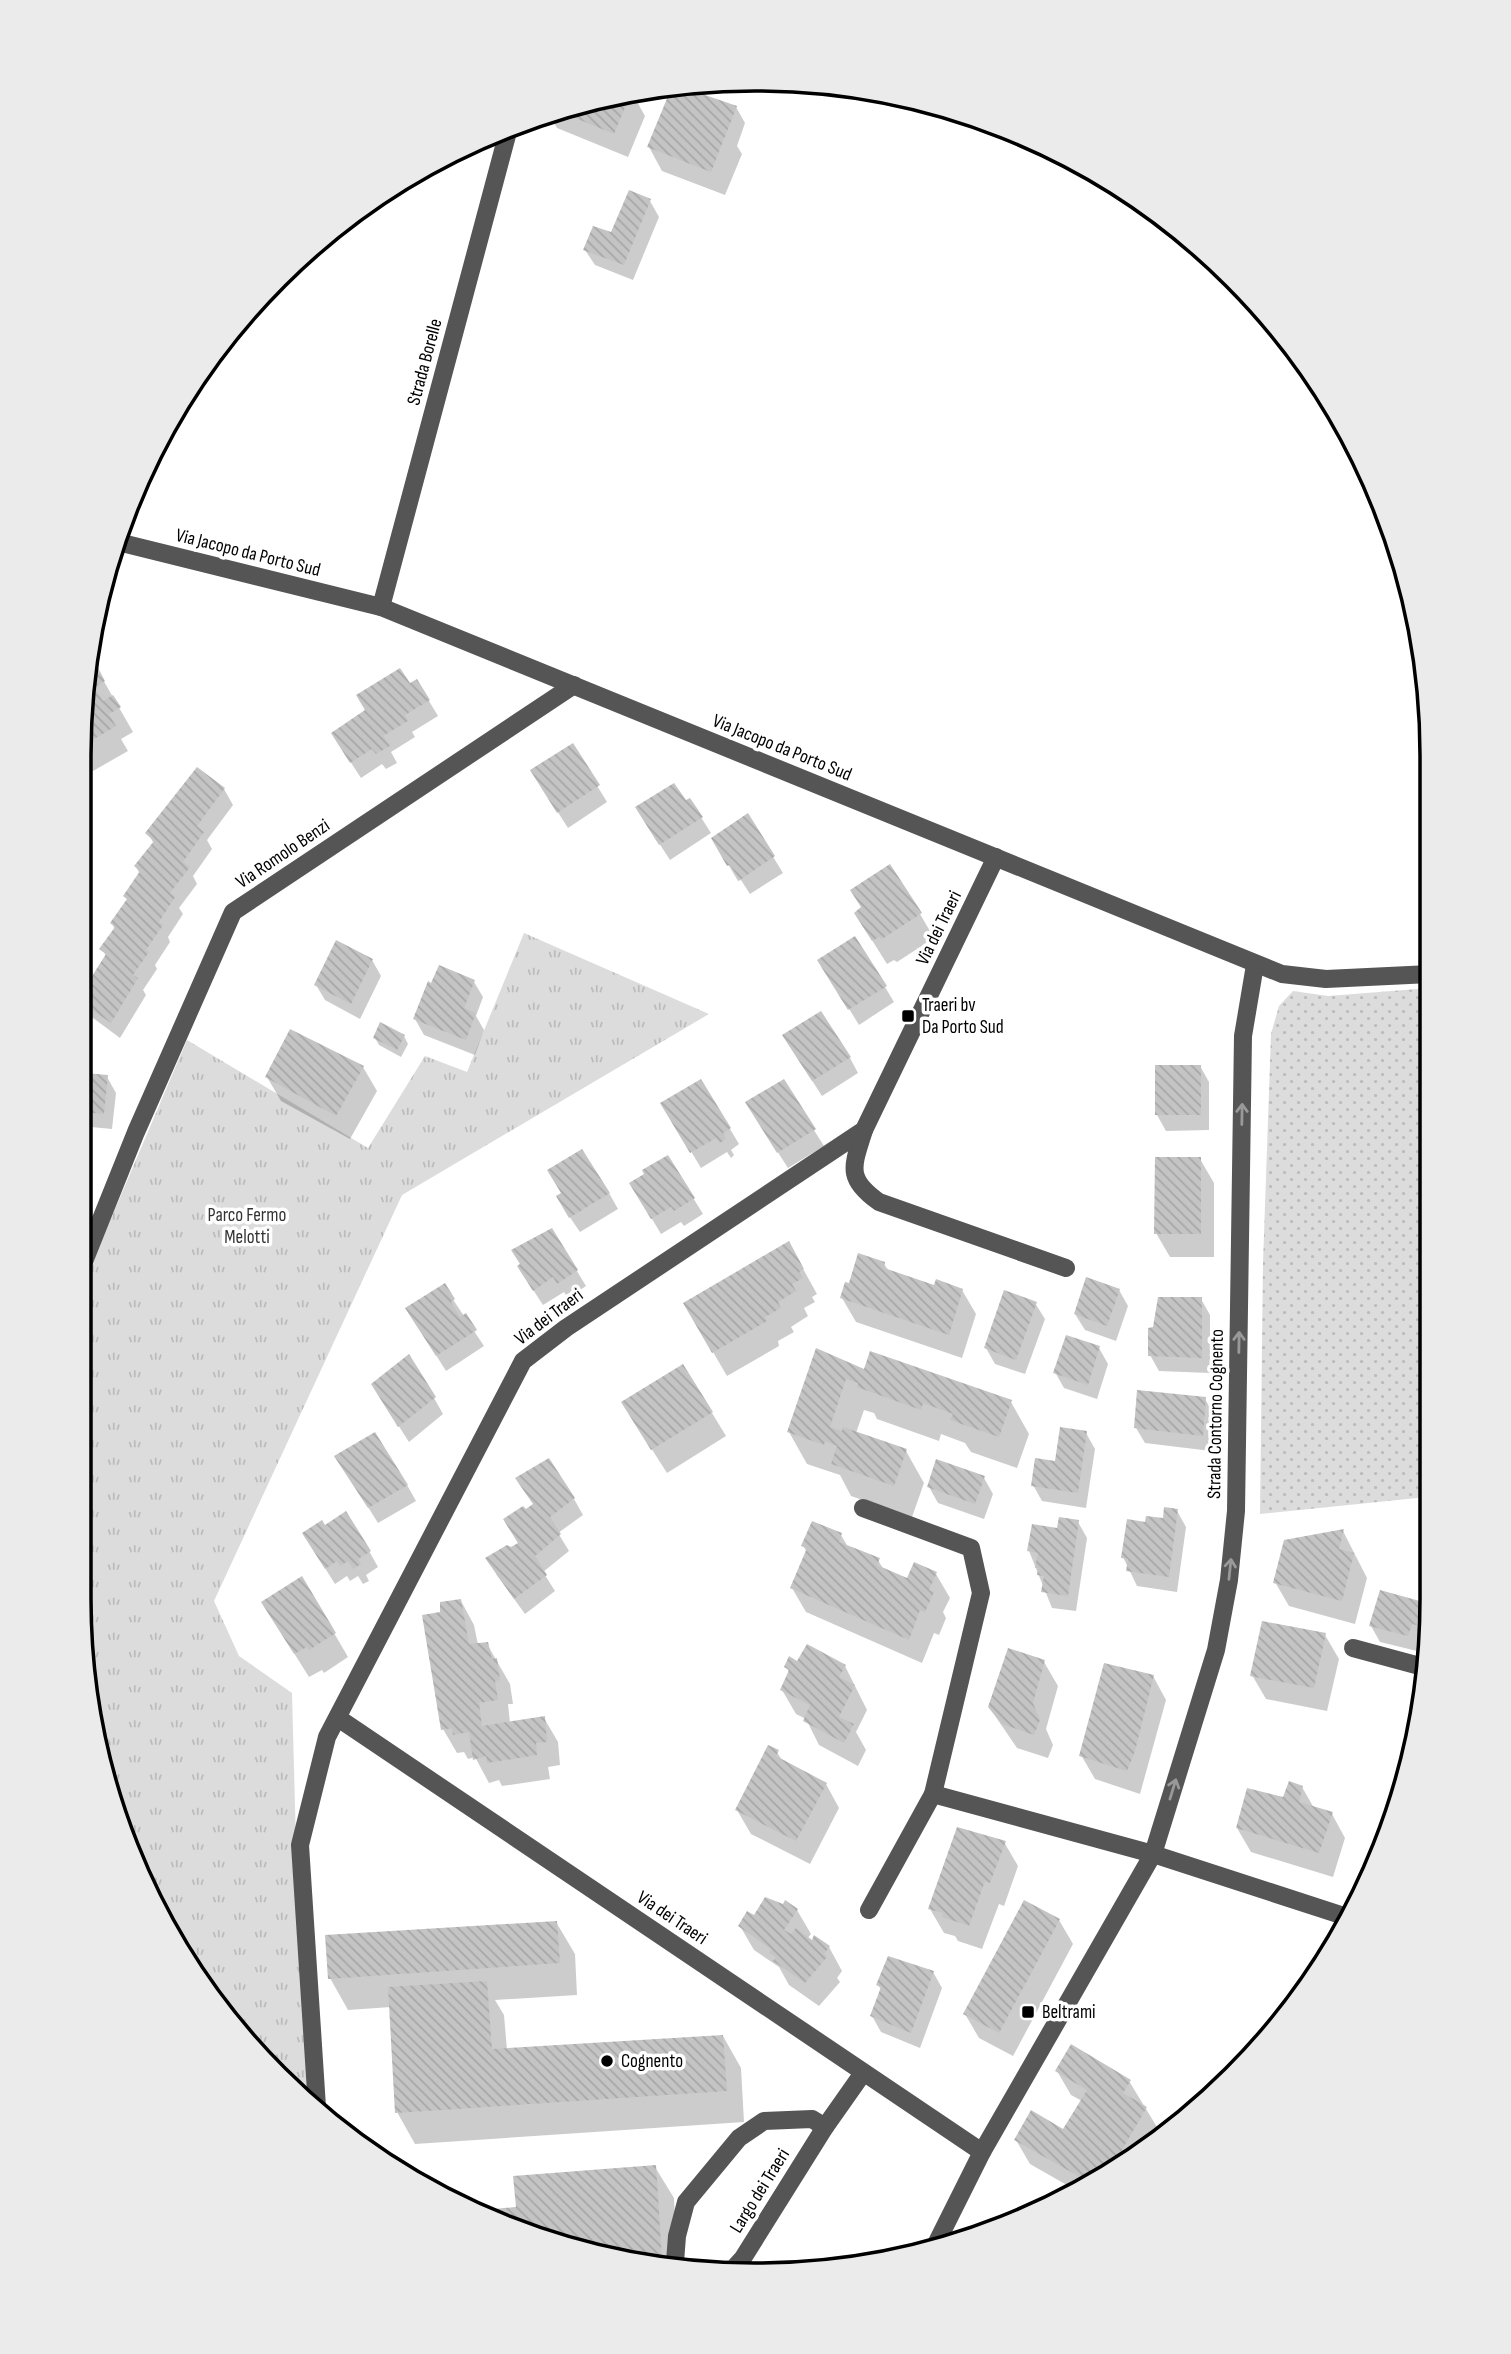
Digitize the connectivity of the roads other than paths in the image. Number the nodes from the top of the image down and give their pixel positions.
1 (506, 140) edge
2 (125, 544) edge
3 (381, 607) junction
4 (574, 685) junction
5 (996, 857) junction
6 (1255, 965) junction
7 (1420, 974) edge
8 (864, 1130) junction
9 (91, 1244) edge
10 (1066, 1268) dead end
11 (863, 1508) dead end
12 (1353, 1648) dead end
13 (1416, 1665) edge
14 (338, 1718) junction
15 (933, 1794) junction
16 (1153, 1854) junction
17 (869, 1910) dead end
18 (1339, 1915) edge
19 (863, 2073) junction
20 (316, 2097) edge
21 (825, 2127) junction
22 (982, 2152) junction
23 (940, 2236) edge
24 (675, 2258) edge
25 (739, 2263) edge

1 - 3 street, Strada Borelle
2 - 3 street, Via Jacopo da Porto Sud
3 - 4 street, Via Jacopo da Porto Sud
4 - 5 street, Via Jacopo da Porto Sud
4 - 9 street, Via Romolo Benzi
5 - 6 street, Via Jacopo da Porto Sud
5 - 8 street, Via dei Traeri
6 - 7 street, Via Jacopo da Porto Sud
16 -> 6 street, Strada Contorno Cognento
8 - 10 street, Via dei Traeri
8 - 14 street, Via dei Traeri
11 - 15 street
12 - 13 street
14 - 19 street, Via dei Traeri
14 - 20 street, Via dei Traeri
15 - 16 street
15 - 17 street
16 - 18 street
16 - 22 street, Strada Contorno Cognento
19 - 21 street, Largo dei Traeri
19 - 22 street, Via dei Traeri
21 - 24 street, Largo dei Traeri
21 - 25 street, Largo dei Traeri
22 - 23 street, Strada Contorno Cognento

